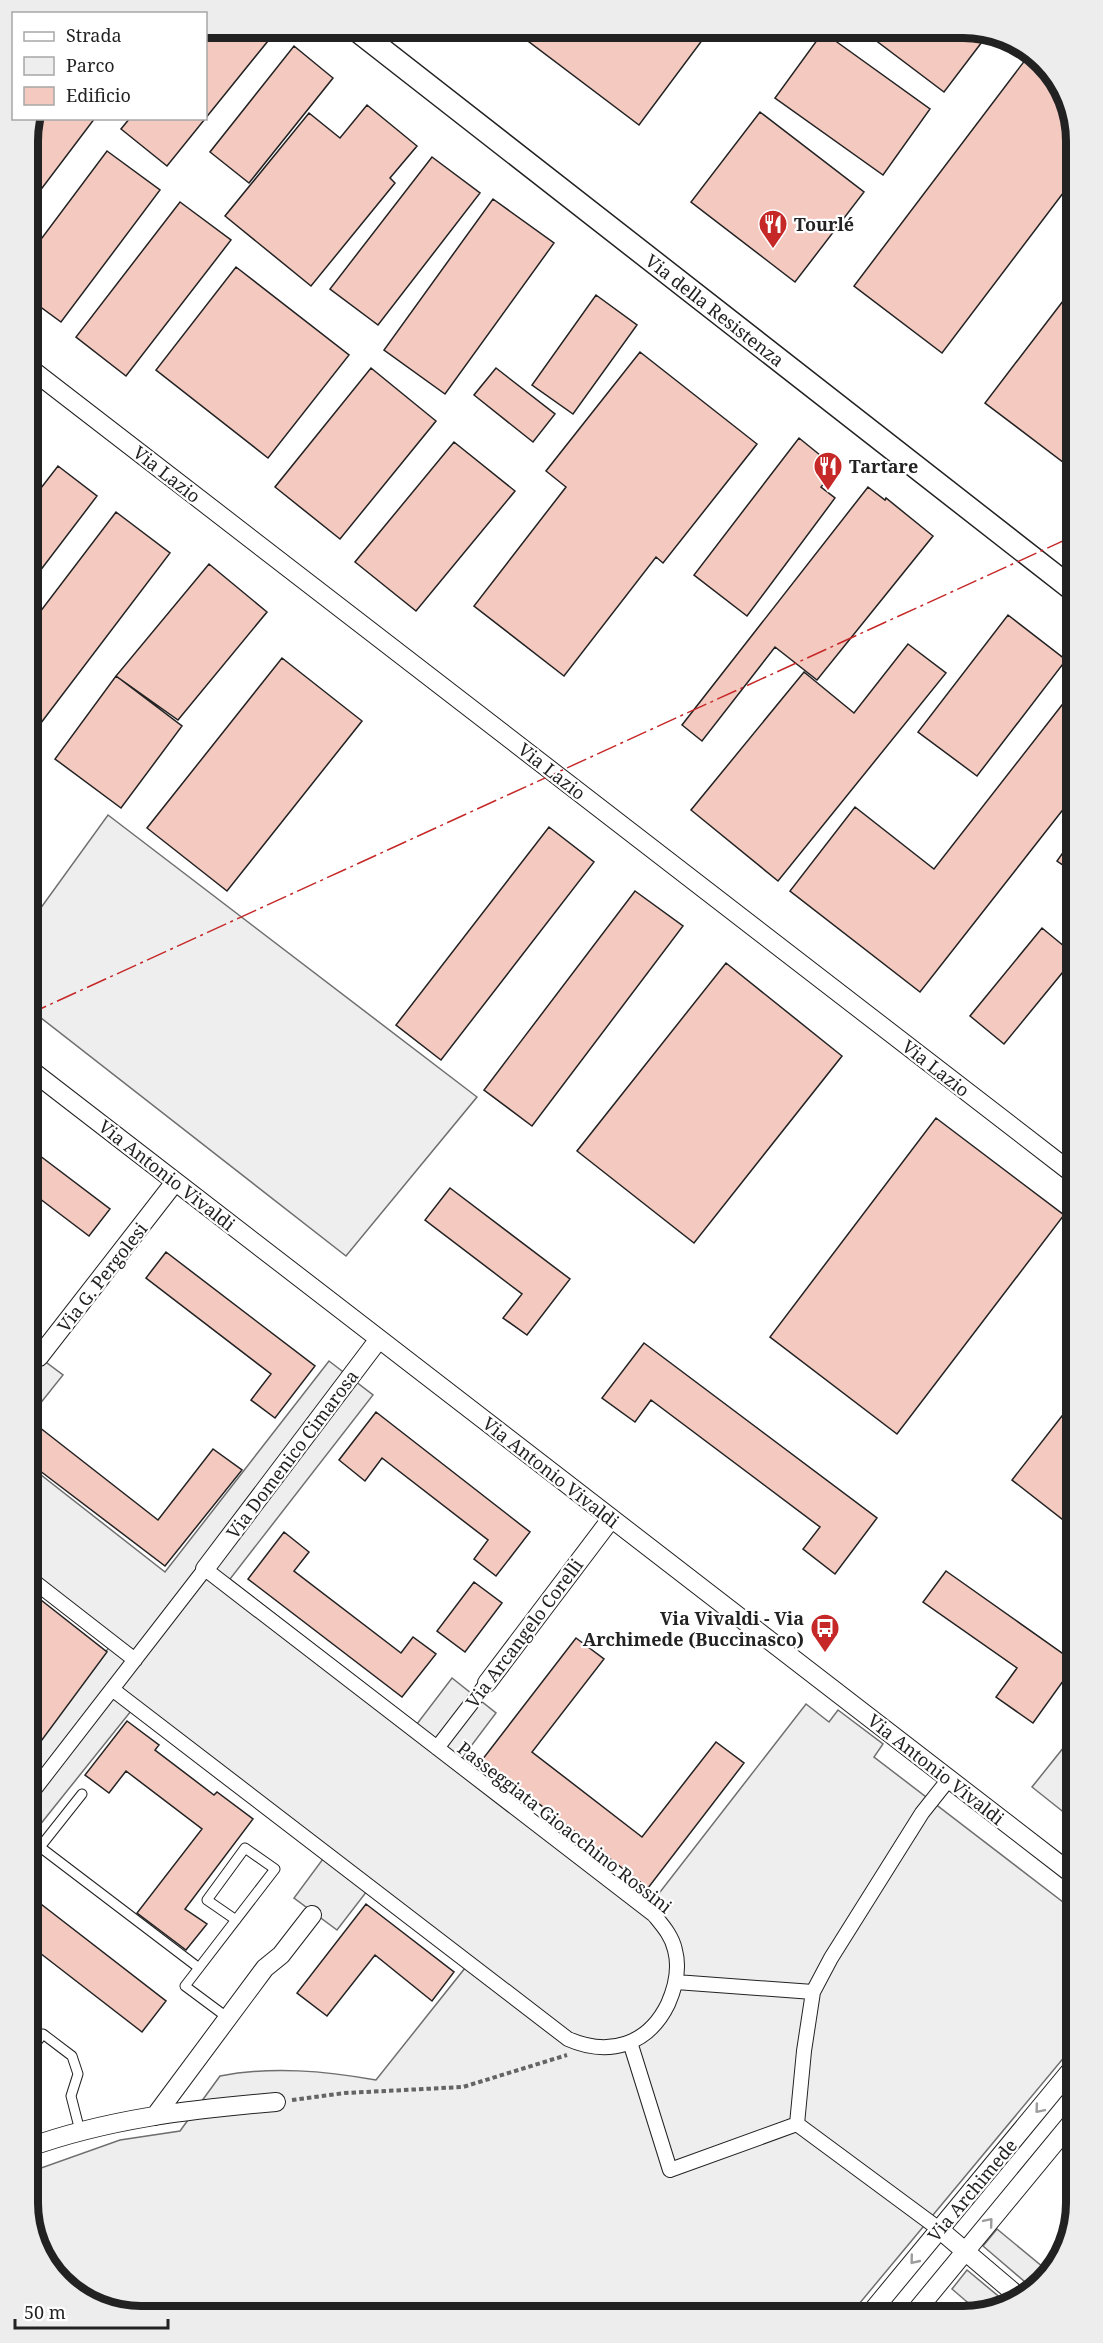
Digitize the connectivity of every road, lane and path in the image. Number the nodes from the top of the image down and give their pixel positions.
1 (368, 38) edge
2 (38, 374) edge
3 (1066, 584) edge
4 (38, 1076) edge
5 (1066, 1168) edge
6 (175, 1182) junction
7 (379, 1338) junction
8 (39, 1357) edge
9 (611, 1519) junction
10 (205, 1569) junction
11 (38, 1585) edge
12 (135, 1660) junction
13 (487, 1683) joint
14 (112, 1689) junction
15 (437, 1748) junction
16 (949, 1779) junction
17 (38, 1785) edge
18 (82, 1794) dead end
19 (1066, 1869) edge
20 (312, 1915) dead end
21 (236, 1920) junction
22 (199, 1968) junction
23 (676, 1982) junction
24 (813, 1992) junction
25 (228, 2018) junction
26 (38, 2040) edge
27 (630, 2042) junction
28 (592, 2048) junction
29 (1066, 2076) edge
30 (276, 2102) joint
31 (155, 2116) junction
32 (797, 2124) junction
33 (1066, 2129) edge
34 (80, 2131) junction
35 (38, 2144) edge
36 (939, 2229) junction
37 (965, 2252) junction
38 (1013, 2292) edge
39 (876, 2306) edge
40 (920, 2306) edge

1 - 3 street, Via della Resistenza
2 - 5 street, Via Lazio
4 - 6 street, Via Antonio Vivaldi
6 - 7 street, Via Antonio Vivaldi
6 - 8 street, Via G. Pergolesi
7 - 9 street, Via Antonio Vivaldi
7 - 10 street, Via Domenico Cimarosa
9 - 13 street, Via Arcangelo Corelli
9 - 16 street, Via Antonio Vivaldi
10 - 12 street
10 - 15 street, Passeggiata Gioacchino Rossini
11 - 12 street
12 - 14 street
13 - 15 street, Via Arcangelo Corelli
14 - 17 street
14 - 28 street, Passeggiata Gioacchino Rossini
15 - 23 street, Passeggiata Gioacchino Rossini
16 - 19 street, Via Antonio Vivaldi
16 - 24 street
18 - 22 lane
20 - 25 street
21 - 21 lane
21 - 22 lane
22 - 25 lane
23 - 24 street
23 - 27 street, Passeggiata Gioacchino Rossini
24 - 32 street
25 - 31 street
26 - 34 lane
27 - 28 street, Passeggiata Gioacchino Rossini
27 - 32 street
28 - 30 path
29 -> 36 street, Via Archimede
30 - 31 street
31 - 34 street
32 - 36 street
37 -> 33 street, Via Archimede
34 - 35 street
36 - 37 street
36 -> 39 street, Via Archimede
37 - 38 street
37 - 40 street, Via Archimede

